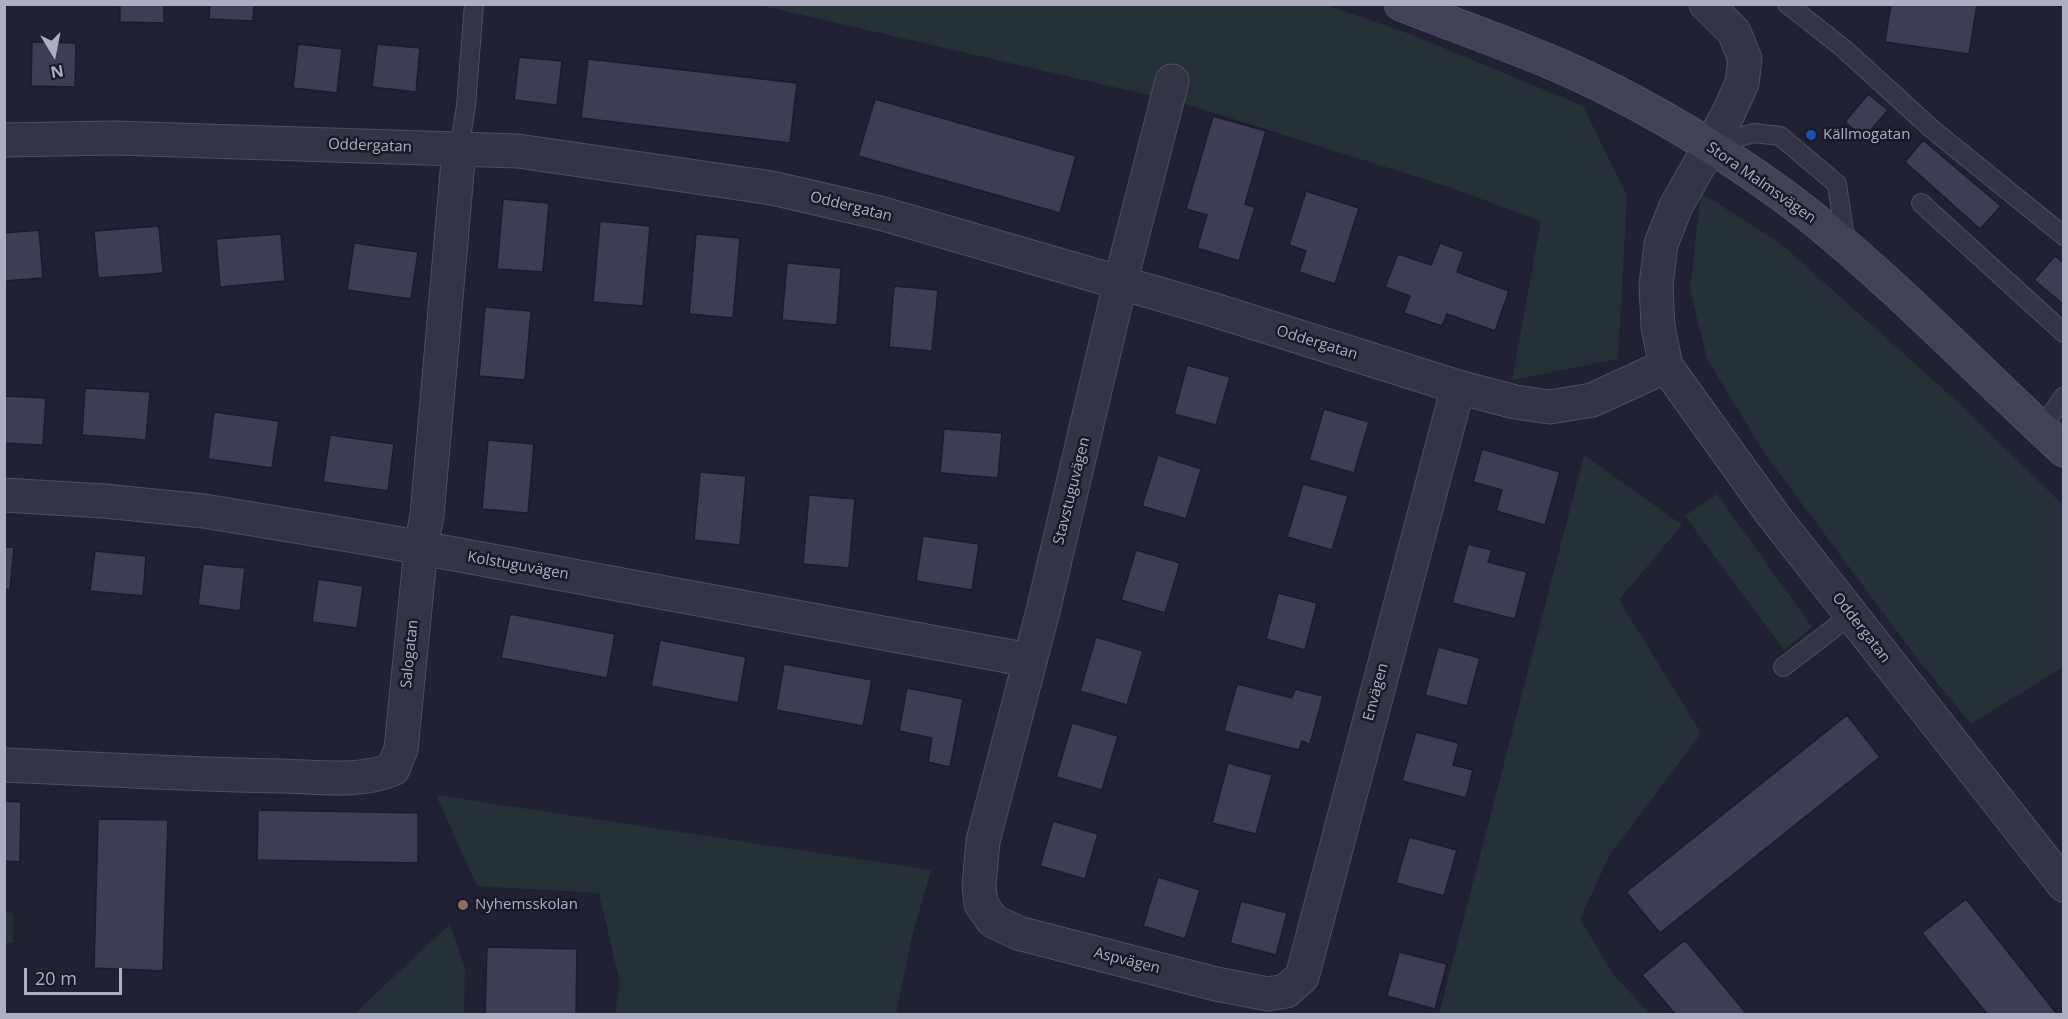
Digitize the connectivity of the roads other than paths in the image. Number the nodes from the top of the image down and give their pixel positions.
1 (474, 4) edge
2 (1401, 4) edge
3 (1706, 4) edge
4 (1787, 4) edge
5 (1172, 81) dead end
6 (4, 140) edge
7 (1708, 146) junction
8 (459, 150) junction
9 (1921, 203) dead end
10 (2064, 236) edge
11 (1846, 248) junction
12 (1120, 284) junction
13 (2064, 333) edge
14 (1666, 366) junction
15 (1458, 387) junction
16 (2064, 396) edge
17 (2052, 439) edge
18 (4, 495) edge
19 (421, 548) junction
20 (1851, 615) junction
21 (1029, 660) junction
22 (1783, 667) dead end
23 (4, 765) edge
24 (2064, 885) edge
25 (981, 901) joint
26 (1286, 991) joint

1 - 8 lane
2 - 7 street, Stora Malmsvägen
3 - 7 street
4 - 10 lane
5 - 12 street, Stavstuguvägen
6 - 8 street, Oddergatan
7 - 11 street, Stora Malmsvägen
7 - 11 lane
7 - 14 street, Oddergatan
8 - 12 street, Oddergatan
8 - 19 street, Salogatan
9 - 13 lane
11 - 17 street, Stora Malmsvägen
12 - 15 street, Oddergatan
12 - 21 street, Stavstuguvägen
14 - 15 street, Oddergatan
14 - 20 street, Oddergatan
15 - 26 street, Envägen
16 - 17 lane
18 - 19 street, Kolstuguvägen
19 - 21 street, Kolstuguvägen
19 - 23 street, Salogatan
20 - 22 lane
20 - 24 street, Oddergatan
21 - 25 street, Stavstuguvägen
25 - 26 street, Aspvägen

